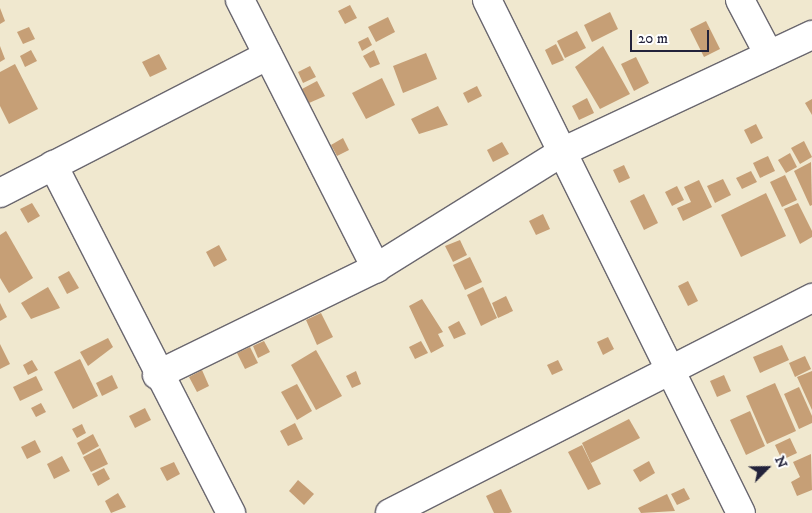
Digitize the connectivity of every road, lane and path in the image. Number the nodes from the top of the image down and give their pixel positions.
1 (240, 0) edge
2 (487, 0) edge
3 (740, 0) edge
4 (812, 35) edge
5 (268, 55) junction
6 (768, 55) junction
7 (562, 152) junction
8 (53, 165) junction
9 (0, 192) edge
10 (376, 268) junction
11 (812, 298) edge
12 (670, 370) junction
13 (157, 374) junction
14 (231, 513) edge
15 (390, 513) edge
16 (740, 513) edge

1 - 5 street
2 - 7 street
3 - 6 street
4 - 6 street
5 - 8 street
5 - 10 street
6 - 7 street
7 - 10 street
7 - 12 street
8 - 9 street
8 - 13 street
10 - 13 street
11 - 12 street
12 - 15 street
12 - 16 street
13 - 14 street

